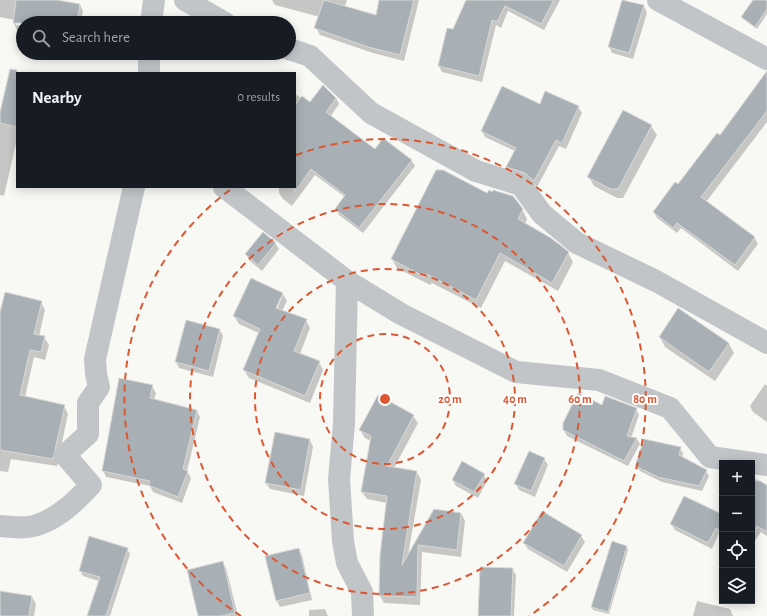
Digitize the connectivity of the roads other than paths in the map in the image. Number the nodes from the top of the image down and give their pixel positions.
1 (154, 0) edge
2 (185, 0) edge
3 (658, 0) edge
4 (152, 16) edge
5 (213, 16) edge
6 (296, 51) edge
7 (767, 59) edge
8 (149, 60) edge
9 (149, 72) edge
10 (134, 188) edge
11 (225, 188) edge
12 (347, 280) junction
13 (767, 343) edge
14 (767, 465) edge
15 (0, 526) edge
16 (363, 616) edge

1 - 4 street
2 - 5 street
3 - 7 street
6 - 13 street
8 - 9 street
10 - 15 street
11 - 12 street
12 - 14 street
12 - 16 street

